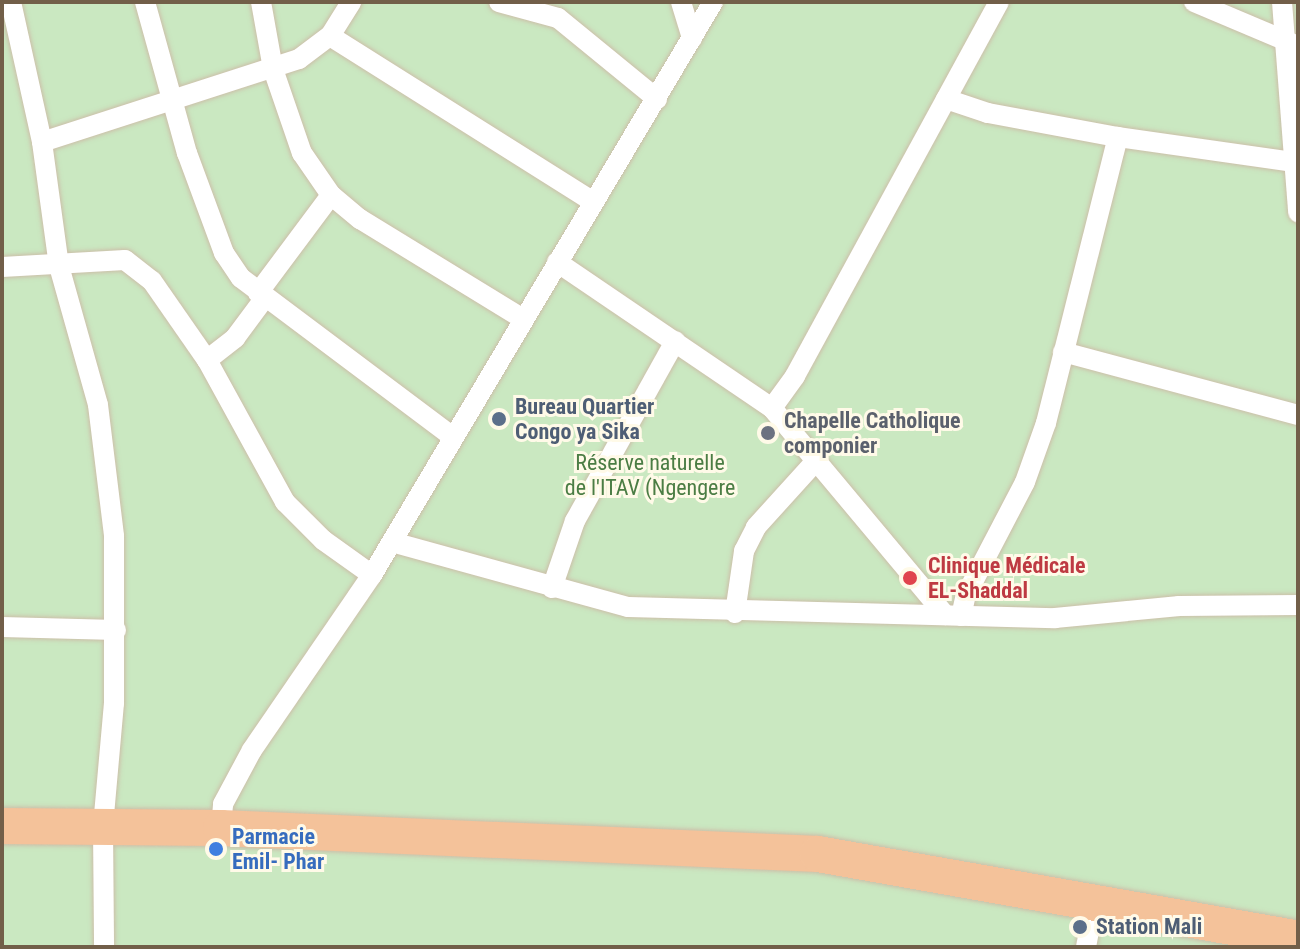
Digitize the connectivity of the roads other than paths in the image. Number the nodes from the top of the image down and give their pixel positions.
1 (11, 2) edge
2 (145, 2) edge
3 (261, 2) edge
4 (351, 2) edge
5 (499, 2) edge
6 (681, 2) edge
7 (713, 2) edge
8 (999, 2) edge
9 (1194, 2) edge
10 (1282, 2) edge
11 (330, 36) junction
12 (692, 38) junction
13 (1290, 44) edge
14 (273, 69) junction
15 (170, 99) junction
16 (657, 99) junction
17 (946, 99) junction
18 (1118, 137) junction
19 (42, 142) junction
20 (1293, 162) junction
21 (331, 195) junction
22 (592, 201) junction
23 (1298, 212) edge
24 (557, 262) junction
25 (59, 266) junction
26 (2, 267) edge
27 (261, 296) junction
28 (523, 319) junction
29 (675, 341) junction
30 (1063, 352) junction
31 (207, 360) junction
32 (772, 408) junction
33 (1298, 415) edge
34 (453, 437) junction
35 (814, 463) junction
36 (392, 542) junction
37 (372, 575) junction
38 (552, 588) junction
39 (1298, 605) edge
40 (735, 613) junction
41 (953, 616) junction
42 (2, 627) edge
43 (116, 630) junction
44 (2, 826) edge
45 (103, 827) junction
46 (221, 828) junction
47 (1095, 900) junction
48 (1298, 939) edge
49 (104, 947) edge
50 (1086, 947) edge

1 - 19 street
2 - 15 street
3 - 14 street
4 - 11 street
5 - 16 street
6 - 12 street
7 - 12 street
8 - 17 street
9 - 13 street
10 - 13 street
11 - 14 street
11 - 22 street
12 - 16 street
13 - 20 street
14 - 15 street
14 - 21 street
15 - 19 street
15 - 27 street
16 - 22 street
17 - 18 street
17 - 32 street
18 - 20 street
18 - 30 street
19 - 25 street
20 - 23 street
21 - 27 street
21 - 28 street
22 - 24 street
24 - 28 street
24 - 29 street
25 - 26 street
25 - 31 street
25 - 43 street
27 - 31 street
27 - 34 street
28 - 34 street
29 - 32 street
29 - 38 street
30 - 33 street
30 - 41 street
31 - 37 street
32 - 35 street
34 - 36 street
35 - 40 street
35 - 41 street
36 - 37 street
36 - 38 street
37 - 46 street
38 - 40 street
39 - 41 street
40 - 41 street
42 - 43 street
43 - 45 street
44 - 45 highway
45 - 46 highway
45 - 49 street
46 - 47 highway
47 - 48 highway
47 - 50 street

